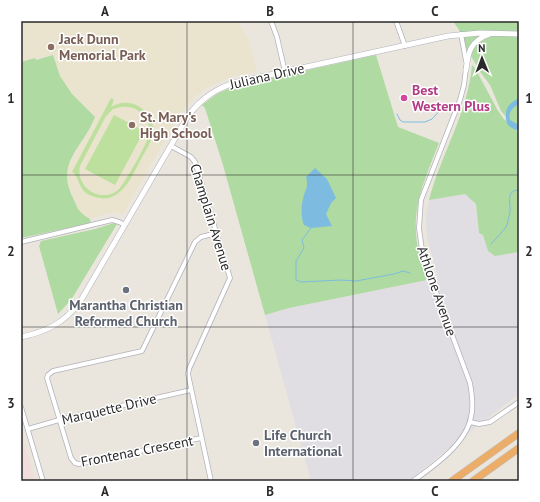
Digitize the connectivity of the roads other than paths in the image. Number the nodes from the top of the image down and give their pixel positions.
1 (271, 21) edge
2 (396, 21) edge
3 (499, 33) junction
4 (462, 34) junction
5 (519, 34) edge
6 (404, 46) junction
7 (466, 70) junction
8 (285, 72) junction
9 (171, 146) junction
10 (125, 225) junction
11 (217, 233) junction
12 (21, 242) edge
13 (21, 337) edge
14 (191, 390) junction
15 (519, 402) edge
16 (21, 407) edge
17 (59, 420) junction
18 (470, 422) junction
19 (28, 429) junction
20 (519, 433) edge
21 (201, 438) junction
22 (519, 448) edge
23 (43, 481) edge
24 (211, 481) edge
25 (413, 481) edge
26 (452, 481) edge
27 (473, 481) edge

1 - 8 street
2 - 6 street
3 - 4 street, Juliana Drive
3 - 5 street, Juliana Drive
3 - 7 street
4 - 6 street, Juliana Drive
4 - 7 street, Athlone Avenue
6 - 8 street, Juliana Drive
7 - 18 street, Athlone Avenue
8 - 9 street, Juliana Drive
9 - 10 street, Juliana Drive
9 - 11 street, Champlain Avenue
10 - 12 street
10 - 13 street, Juliana Drive
11 - 14 street, Champlain Avenue
11 - 17 street, Frontenac Crescent
14 - 17 street, Marquette Drive
14 - 21 street, Champlain Avenue
15 - 18 street
16 - 19 street
17 - 19 street, Marquette Drive
17 - 21 street, Frontenac Crescent
18 - 25 street, Athlone Avenue
19 - 23 street
20 - 26 highway
21 - 24 street, Champlain Avenue
22 - 27 highway

